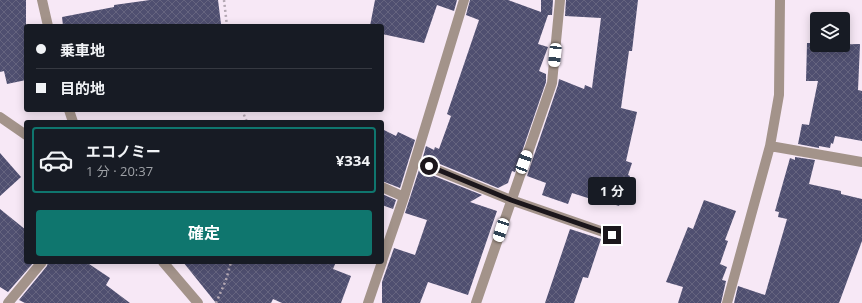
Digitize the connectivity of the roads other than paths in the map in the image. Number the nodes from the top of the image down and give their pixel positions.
1 (42, 0) edge
2 (464, 0) edge
3 (560, 0) edge
4 (780, 0) edge
5 (48, 24) edge
6 (0, 117) edge
7 (24, 133) edge
8 (770, 146) junction
9 (416, 161) junction
10 (862, 162) edge
11 (384, 188) edge
12 (404, 197) junction
13 (511, 200) junction
14 (612, 235) dead end
15 (384, 256) edge
16 (41, 264) edge
17 (165, 264) edge
18 (381, 264) edge
19 (8, 303) edge
20 (198, 303) edge
21 (368, 303) edge
22 (476, 303) edge
23 (727, 303) edge

1 - 5 street
2 - 9 street
3 - 13 street
4 - 8 street
6 - 7 street
8 - 10 street
8 - 23 street
9 - 12 street
9 - 13 street
11 - 12 street
12 - 15 street
13 - 14 street
13 - 22 street
16 - 19 street
17 - 20 street
18 - 21 street

